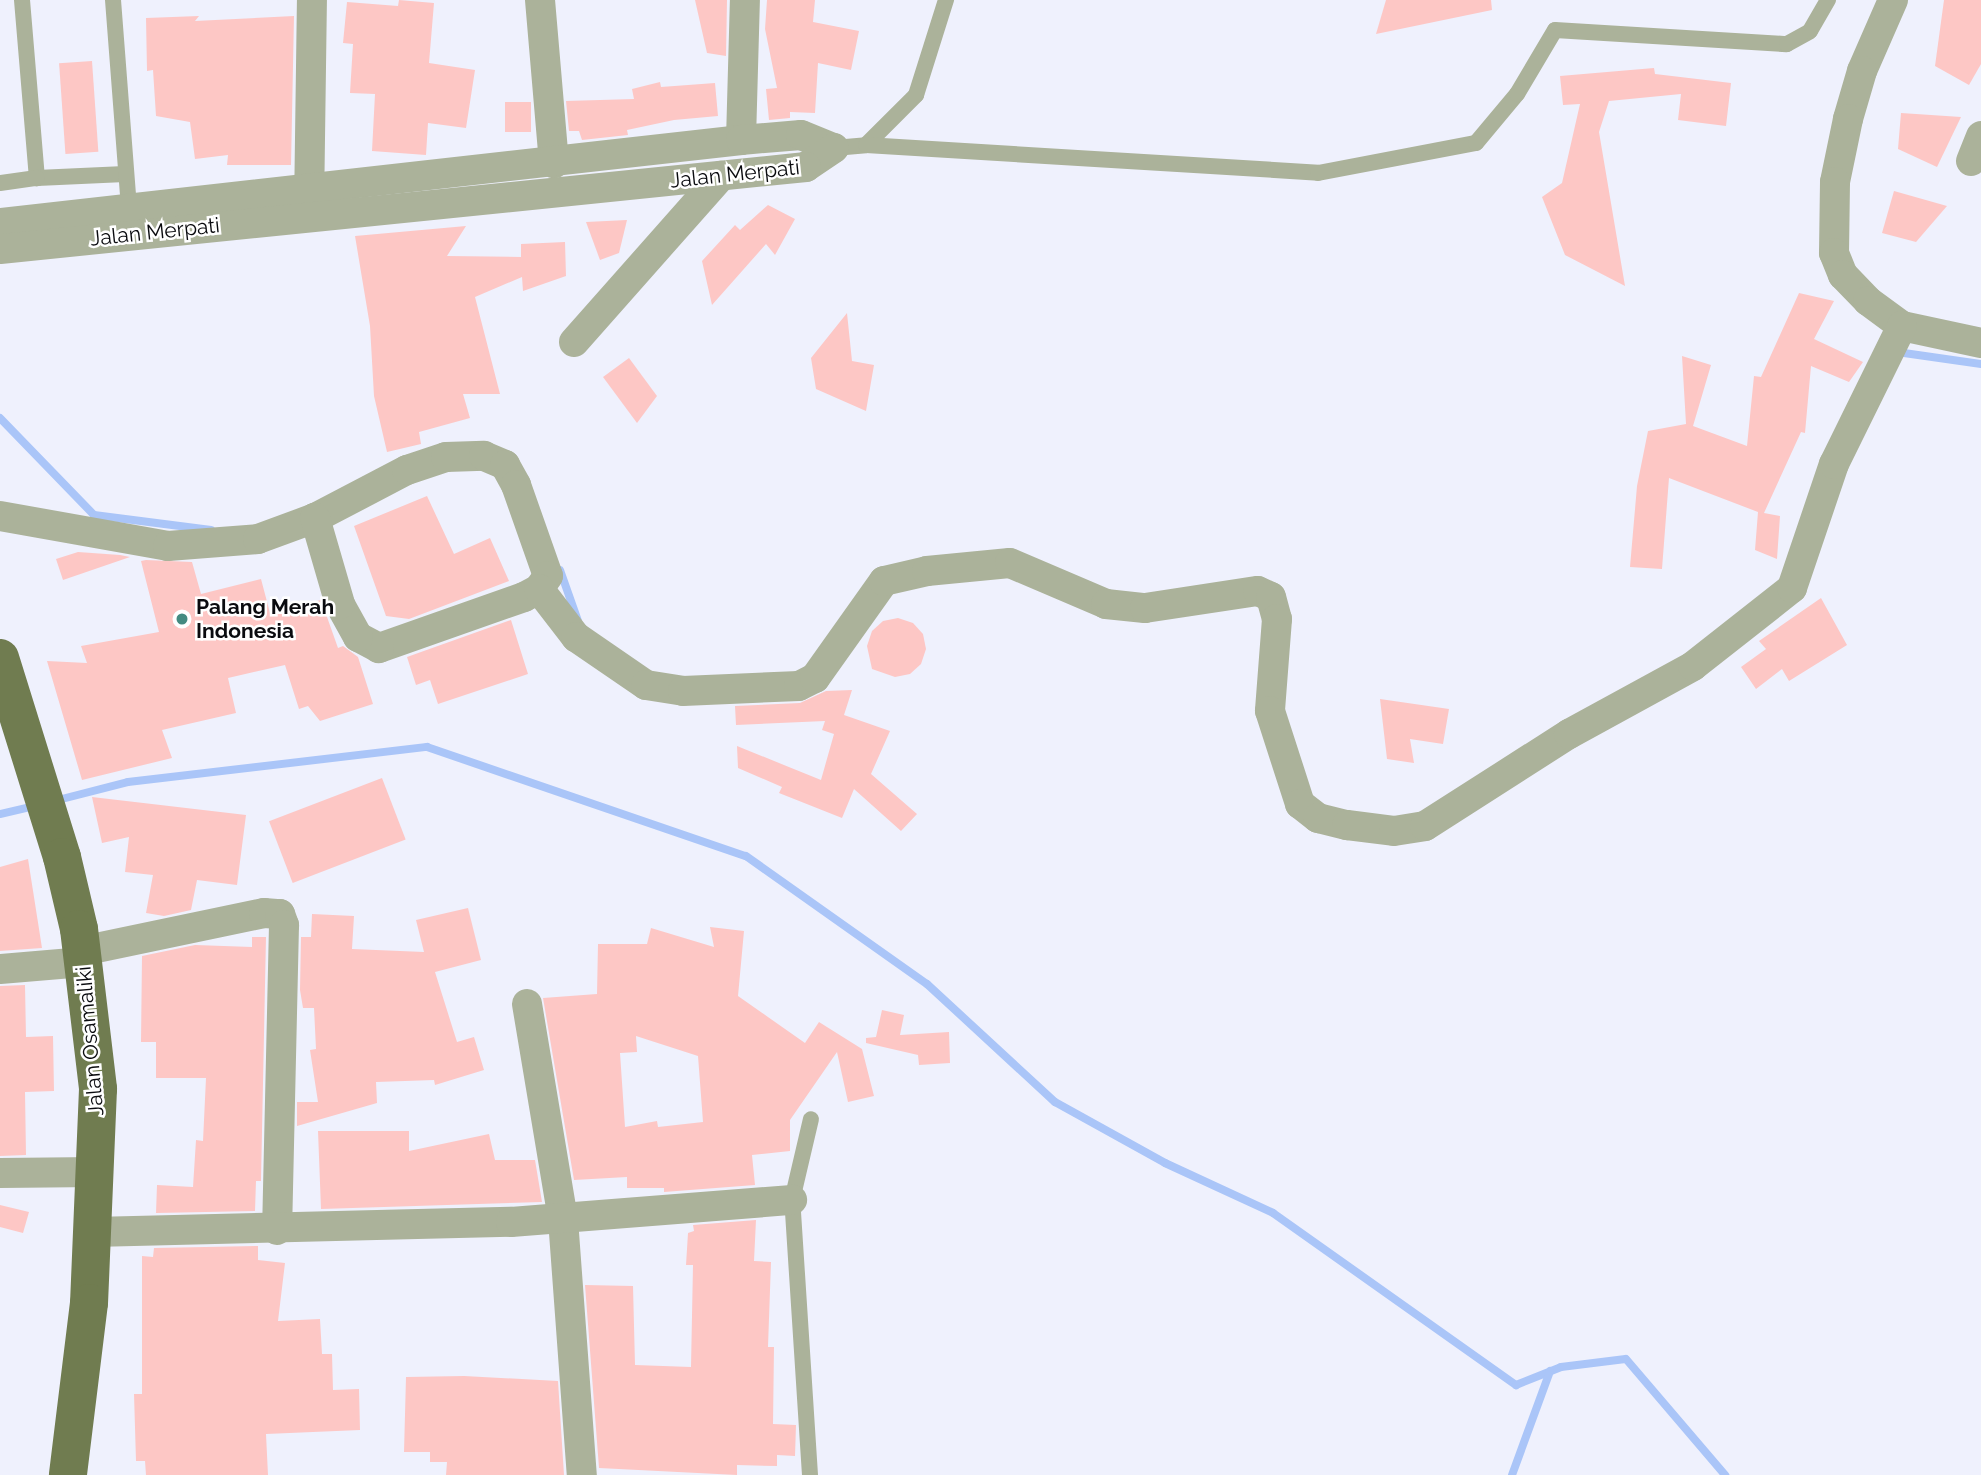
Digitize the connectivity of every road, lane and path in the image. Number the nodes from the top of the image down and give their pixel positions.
1 (22, 0) edge
2 (113, 0) edge
3 (312, 0) edge
4 (540, 0) edge
5 (745, 0) edge
6 (946, 0) edge
7 (1828, 0) edge
8 (1893, 0) edge
9 (741, 140) junction
10 (866, 145) junction
11 (834, 148) junction
12 (554, 163) junction
13 (125, 174) junction
14 (721, 176) junction
15 (37, 178) junction
16 (0, 183) edge
17 (308, 203) junction
18 (129, 208) junction
19 (0, 223) edge
20 (0, 249) edge
21 (574, 342) dead end
22 (1894, 343) junction
23 (1981, 343) edge
24 (0, 516) edge
25 (315, 517) junction
26 (539, 589) junction
27 (0, 658) edge
28 (83, 956) junction
29 (0, 968) edge
30 (527, 1004) dead end
31 (811, 1119) dead end
32 (96, 1172) junction
33 (0, 1173) edge
34 (792, 1200) junction
35 (562, 1219) junction
36 (277, 1230) junction
37 (93, 1232) junction
38 (68, 1475) edge
39 (582, 1475) edge
40 (810, 1475) edge

1 - 15 lane
2 - 13 lane
3 - 17 street
4 - 12 street
5 - 9 street
6 - 10 lane
7 - 10 lane
8 - 22 street
9 - 11 street, Jalan Merpati
9 - 12 street, Jalan Merpati
10 - 11 lane
11 - 14 street, Jalan Merpati
12 - 17 street, Jalan Merpati
13 - 15 lane
13 - 18 lane
14 - 17 street, Jalan Merpati
14 - 21 street
15 - 16 lane
17 - 18 street, Jalan Merpati
17 - 20 street, Jalan Merpati
18 - 19 street, Jalan Merpati
22 - 23 street
22 - 26 street
24 - 25 street
25 - 26 street
25 - 26 street
27 - 28 main road, Jalan Osamaliki
28 - 29 street
28 - 32 main road, Jalan Osamaliki
28 - 36 street
30 - 35 street
31 - 34 lane
32 - 33 street
32 - 37 main road, Jalan Osamaliki
34 - 35 street
34 - 40 lane
35 - 36 street
35 - 39 street
36 - 37 street
37 - 38 main road, Jalan Osamaliki

